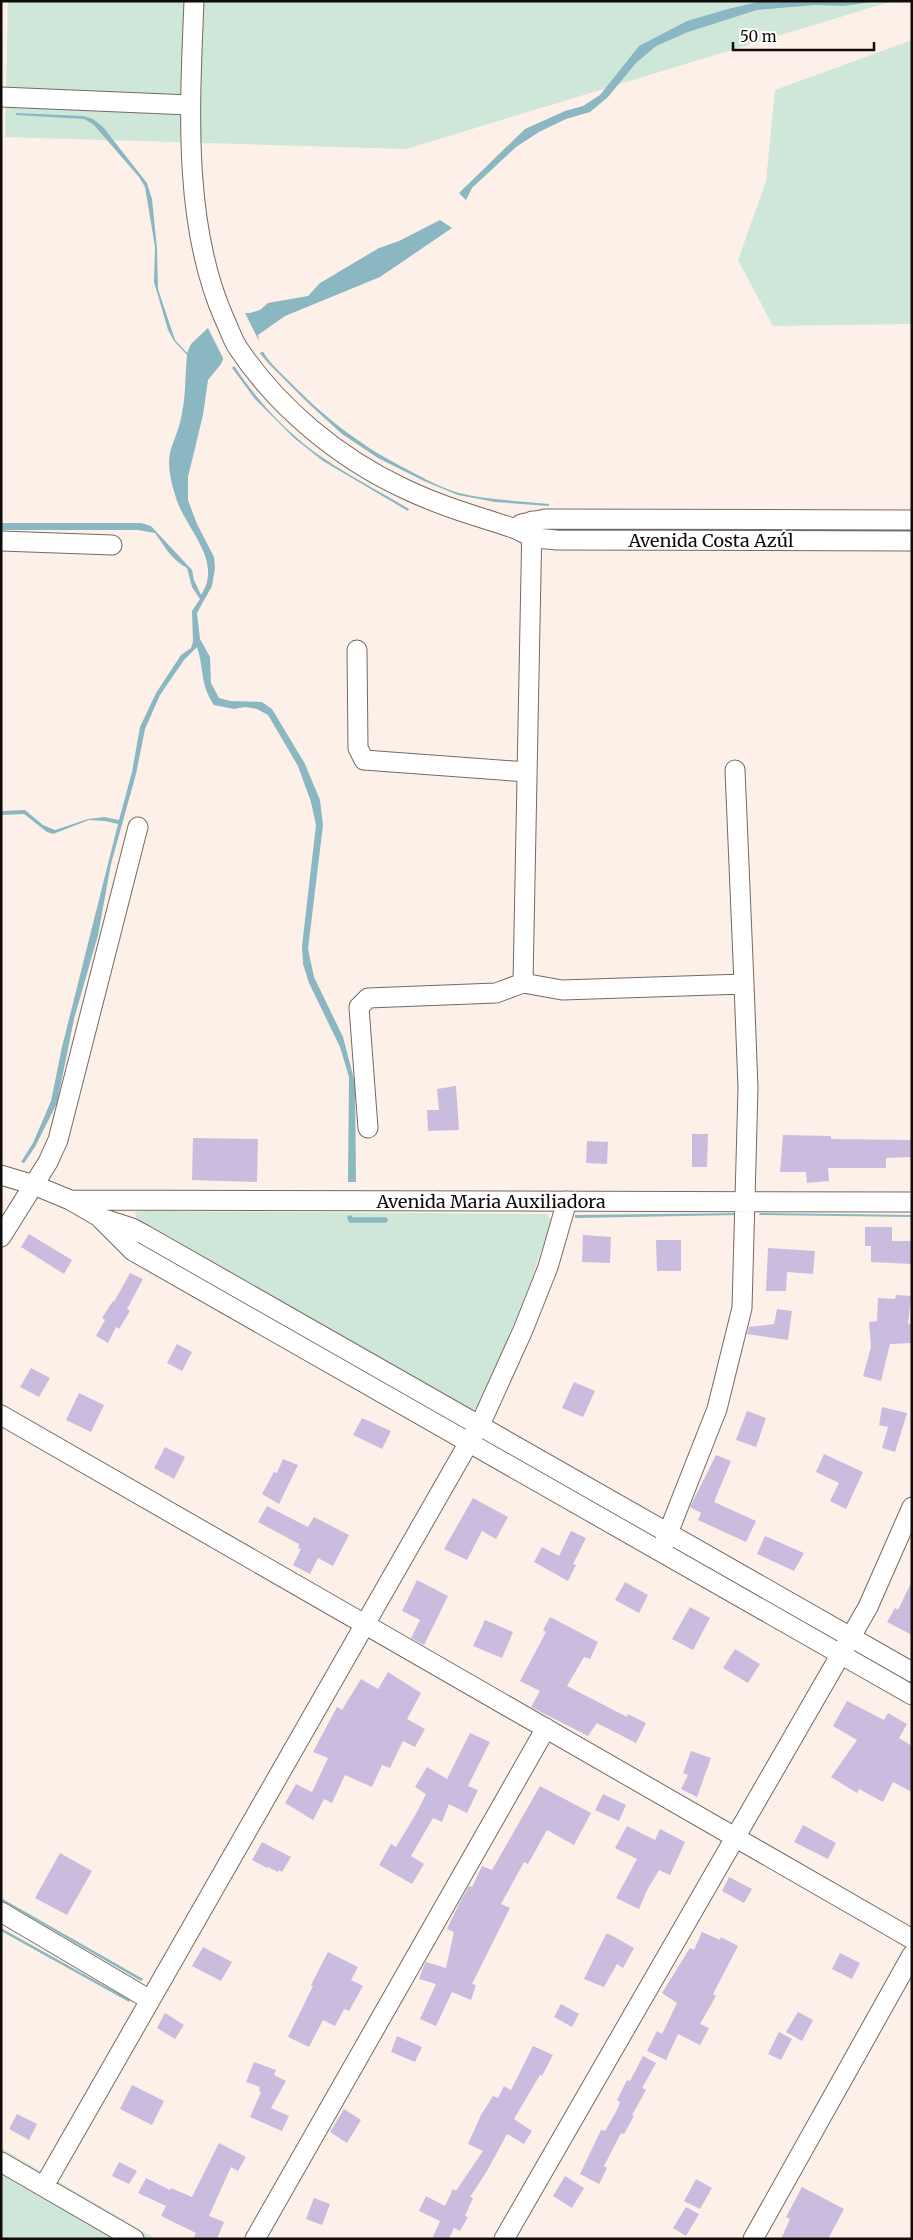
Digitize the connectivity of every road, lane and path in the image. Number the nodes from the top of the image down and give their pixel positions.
1 (194, 1) edge
2 (1, 97) edge
3 (190, 105) junction
4 (912, 520) edge
5 (532, 529) junction
6 (1, 541) edge
7 (912, 541) edge
8 (112, 545) dead end
9 (357, 650) dead end
10 (735, 770) dead end
11 (527, 772) junction
12 (138, 827) dead end
13 (523, 984) junction
14 (744, 984) junction
15 (368, 1128) dead end
16 (1, 1175) edge
17 (34, 1184) junction
18 (70, 1200) junction
19 (567, 1201) junction
20 (747, 1202) junction
21 (912, 1202) edge
22 (101, 1218) junction
23 (1, 1237) edge
24 (1, 1415) edge
25 (479, 1425) junction
26 (469, 1442) junction
27 (912, 1507) edge
28 (669, 1533) junction
29 (661, 1551) junction
30 (365, 1624) junction
31 (851, 1637) junction
32 (841, 1654) junction
33 (912, 1672) edge
34 (912, 1695) edge
35 (546, 1728) junction
36 (735, 1837) junction
37 (1, 1912) edge
38 (912, 1939) edge
39 (912, 1955) edge
40 (150, 2000) junction
41 (1, 2162) edge
42 (44, 2186) junction
43 (134, 2239) edge
44 (255, 2239) edge
45 (504, 2239) edge
46 (753, 2239) edge

1 - 3 street, Avenida Costa Azúl
2 - 3 street
3 - 5 street, Avenida Costa Azúl
4 - 5 street, Avenida Costa Azúl
5 - 7 street, Avenida Costa Azúl
5 - 11 street
6 - 8 street
9 - 11 street
10 - 14 street
11 - 13 street
12 - 17 street
13 - 14 street
13 - 15 street
14 - 20 street
16 - 17 street
17 - 18 street
17 - 23 street
18 - 19 street, Avenida Maria Auxiliadora
18 - 22 street
19 - 20 street, Avenida Maria Auxiliadora
19 - 25 street
20 - 21 street, Avenida Maria Auxiliadora
20 - 28 street
22 - 25 street
22 - 26 street
24 - 30 street
25 - 26 street
25 - 28 street
26 - 29 street
26 - 30 street
27 - 31 street
28 - 29 street
28 - 31 street
29 - 32 street
30 - 35 street
30 - 40 street
31 - 32 street
31 - 33 street
32 - 34 street
32 - 36 street
35 - 36 street
35 - 44 street
36 - 38 street
36 - 45 street
37 - 40 street
39 - 46 street
40 - 42 street
41 - 42 street
42 - 43 street

